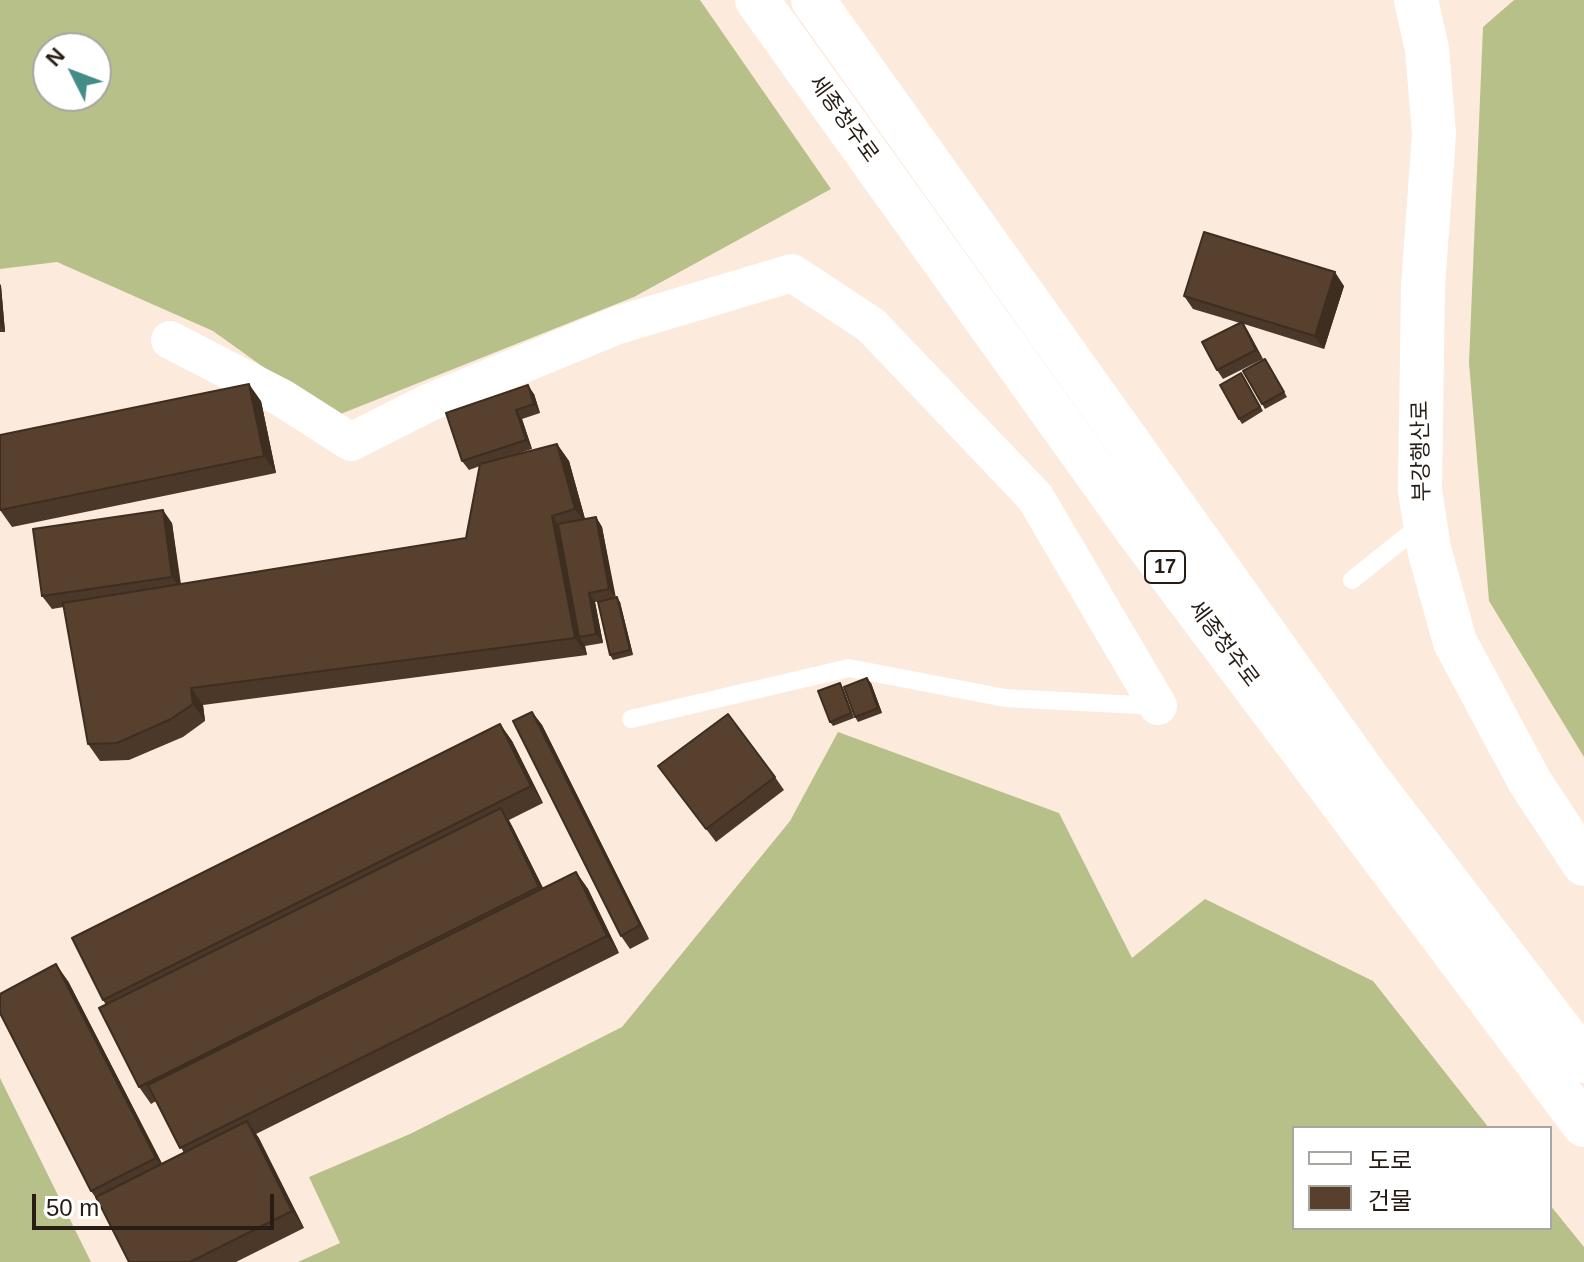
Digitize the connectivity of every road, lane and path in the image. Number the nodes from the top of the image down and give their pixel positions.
1 (757, 0) edge
2 (813, 0) edge
3 (1416, 0) edge
4 (170, 340) dead end
5 (1424, 523) junction
6 (1352, 580) dead end
7 (1158, 706) joint
8 (631, 719) dead end
9 (1584, 864) edge
10 (1584, 1061) edge
11 (1584, 1125) edge

1 - 11 main road, 세종청주로 / 17
2 - 10 main road, 세종청주로 / 17
3 - 5 main road, 부강행산로
4 - 7 street
5 - 6 lane
5 - 9 main road, 부강행산로
7 - 8 lane

